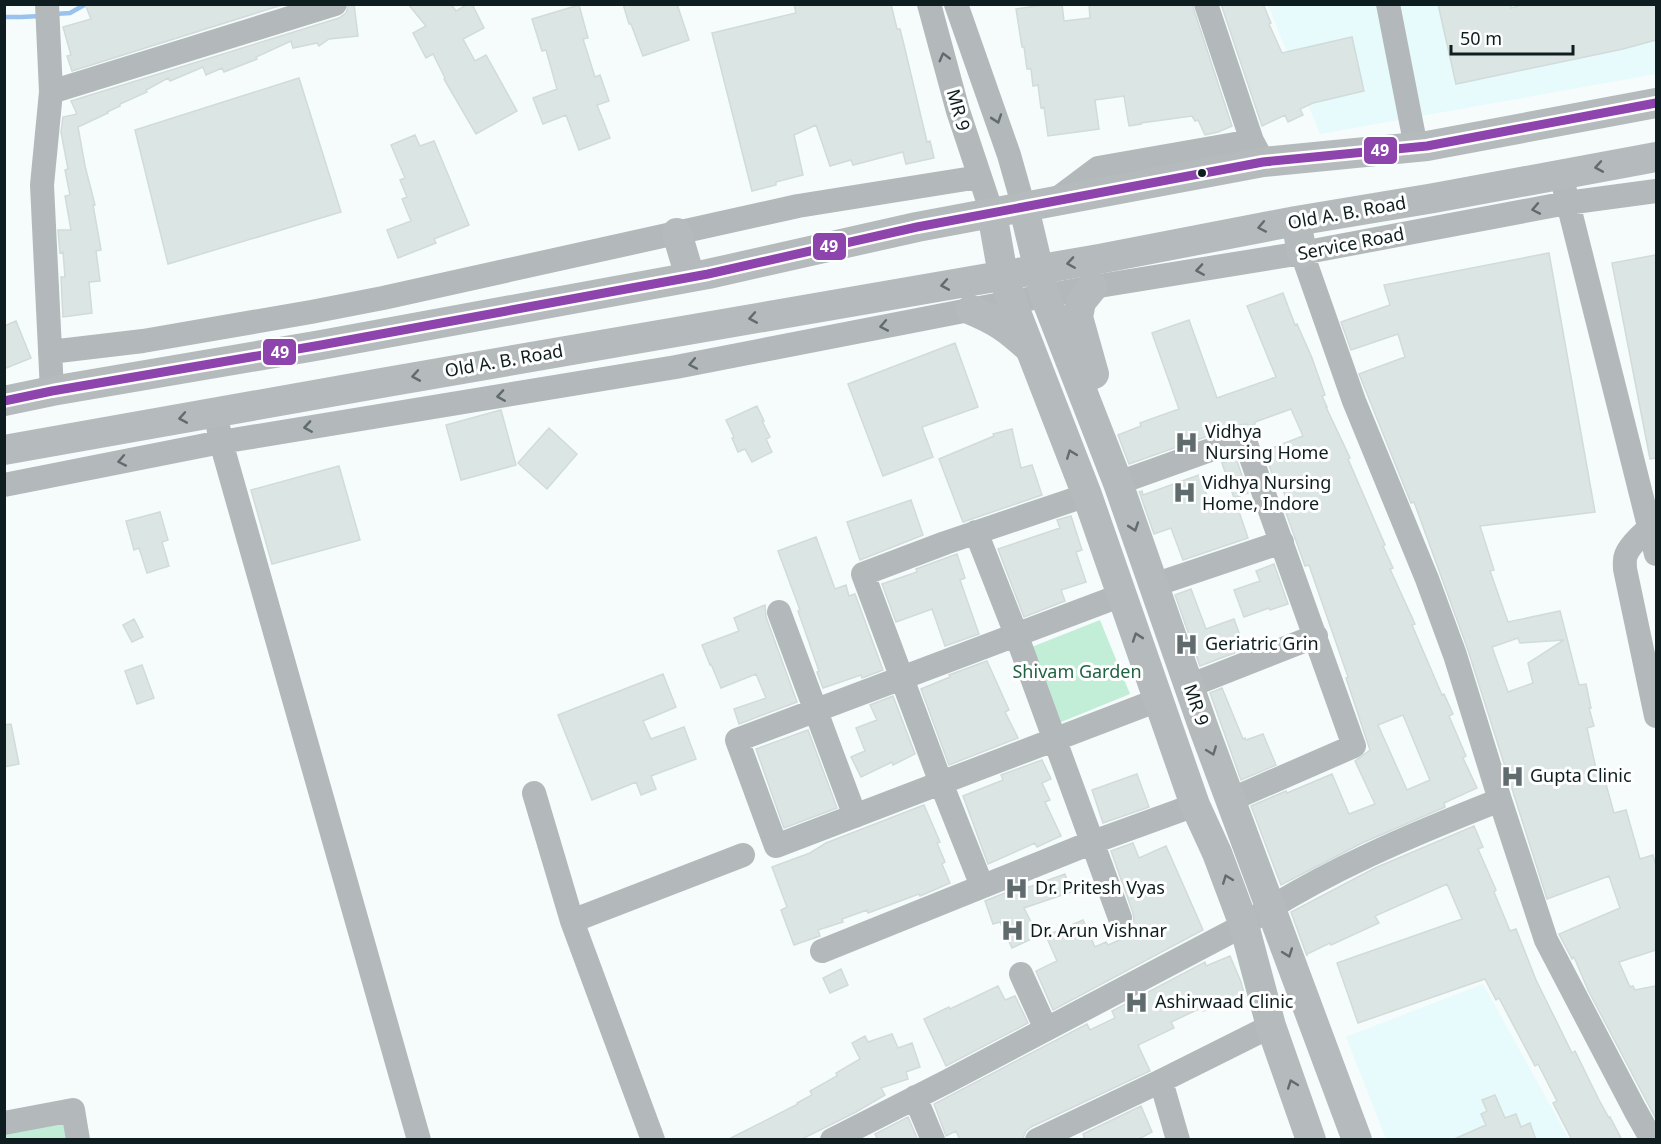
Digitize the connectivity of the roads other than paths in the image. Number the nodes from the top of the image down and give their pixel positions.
1 (46, 4) edge
2 (334, 4) edge
3 (930, 4) edge
4 (956, 4) edge
5 (1206, 4) edge
6 (1388, 4) edge
7 (51, 92) junction
8 (1656, 103) edge
9 (1416, 147) junction
10 (1258, 151) junction
11 (1656, 157) edge
12 (1562, 173) junction
13 (979, 177) junction
14 (1656, 191) edge
15 (1568, 203) junction
16 (1038, 205) junction
17 (992, 213) junction
18 (1296, 221) junction
19 (677, 233) junction
20 (1302, 253) junction
21 (690, 277) junction
22 (1042, 282) junction
23 (1093, 287) junction
24 (1007, 288) junction
25 (971, 310) junction
26 (1030, 349) junction
27 (50, 352) junction
28 (52, 391) junction
29 (4, 400) edge
30 (215, 412) junction
31 (1095, 423) junction
32 (221, 442) junction
33 (4, 450) edge
34 (1118, 483) junction
35 (4, 485) edge
36 (1087, 495) junction
37 (1653, 526) edge
38 (976, 532) junction
39 (1282, 542) junction
40 (1656, 554) edge
41 (1154, 585) junction
42 (1122, 595) junction
43 (779, 612) dead end
44 (1016, 634) junction
45 (1316, 636) junction
46 (903, 678) junction
47 (1189, 686) junction
48 (1158, 700) junction
49 (815, 709) junction
50 (1656, 716) edge
51 (1054, 739) junction
52 (941, 783) junction
53 (534, 793) dead end
54 (1230, 800) junction
55 (1500, 800) junction
56 (1195, 805) junction
57 (855, 816) junction
58 (1093, 842) junction
59 (743, 855) dead end
60 (982, 886) junction
61 (1271, 906) junction
62 (1120, 918) dead end
63 (572, 921) junction
64 (1244, 924) junction
65 (822, 951) dead end
66 (1021, 974) dead end
67 (1271, 1026) junction
68 (1046, 1029) junction
69 (1161, 1081) junction
70 (915, 1097) junction
71 (4, 1123) edge
72 (843, 1137) edge
73 (1042, 1138) edge
74 (78, 1140) edge
75 (419, 1140) edge
76 (653, 1140) edge
77 (933, 1140) edge
78 (1178, 1140) edge
79 (1311, 1140) edge
80 (1357, 1140) edge
81 (1652, 1140) edge

1 - 7 street
2 - 7 street
13 -> 3 street, MR 9
4 -> 16 street, MR 9
5 - 10 street
6 - 9 street
7 - 27 street
8 - 9 main road
9 - 10 main road
10 - 16 main road
11 -> 12 main road, Old A. B. Road
12 - 15 street
12 - 18 main road, Old A. B. Road
13 - 17 street, MR 9
13 - 19 street
14 - 15 street, Service Road
15 -> 20 street, Service Road
15 - 37 street
16 - 17 main road
16 - 22 main road, MR 9
17 - 21 main road
17 - 24 main road, MR 9
18 - 20 main road
18 -> 22 main road, Old A. B. Road
19 - 21 main road
19 - 27 street
20 -> 23 street, Service Road
20 - 55 street
21 - 28 main road
22 - 23 street, Service Road
22 - 24 main road, Old A. B. Road
22 - 31 main road, MR 9
23 - 31 main road
24 - 25 street
24 - 26 main road, MR 9
24 -> 30 main road, Old A. B. Road
25 - 26 main road
25 -> 32 street
36 -> 26 main road, MR 9
27 - 28 street
28 - 29 main road
30 - 32 street
30 -> 33 main road, Old A. B. Road
31 - 34 main road, MR 9
32 -> 35 street
32 - 75 street
34 - 39 street
34 -> 41 main road, MR 9
36 - 38 street
36 - 42 main road, MR 9
37 - 40 street
37 - 50 street
38 - 44 street
38 - 46 street
39 - 41 street
39 - 45 street
41 - 47 main road, MR 9
42 - 44 street
48 -> 42 main road, MR 9
43 - 49 street
44 - 46 street
44 - 51 street
45 - 47 street
45 - 54 street
46 - 49 street
46 - 52 street
47 -> 54 main road, MR 9
48 - 51 street
48 - 56 main road, MR 9
49 - 57 street
49 - 57 street
51 - 52 street
51 - 58 street
52 - 57 street
52 - 60 street
53 - 63 street
54 - 61 main road, MR 9
55 - 61 street
55 - 81 street
56 - 58 street
64 -> 56 main road, MR 9
58 - 60 street
58 - 62 street
59 - 63 street
60 - 65 street
61 - 64 street
61 -> 80 main road, MR 9
63 - 76 street
64 - 67 main road, MR 9
64 - 68 street
66 - 68 street
67 - 69 street
79 -> 67 main road, MR 9
68 - 70 street
69 - 73 street
69 - 78 street
70 - 72 street
70 - 77 street
71 - 74 street

